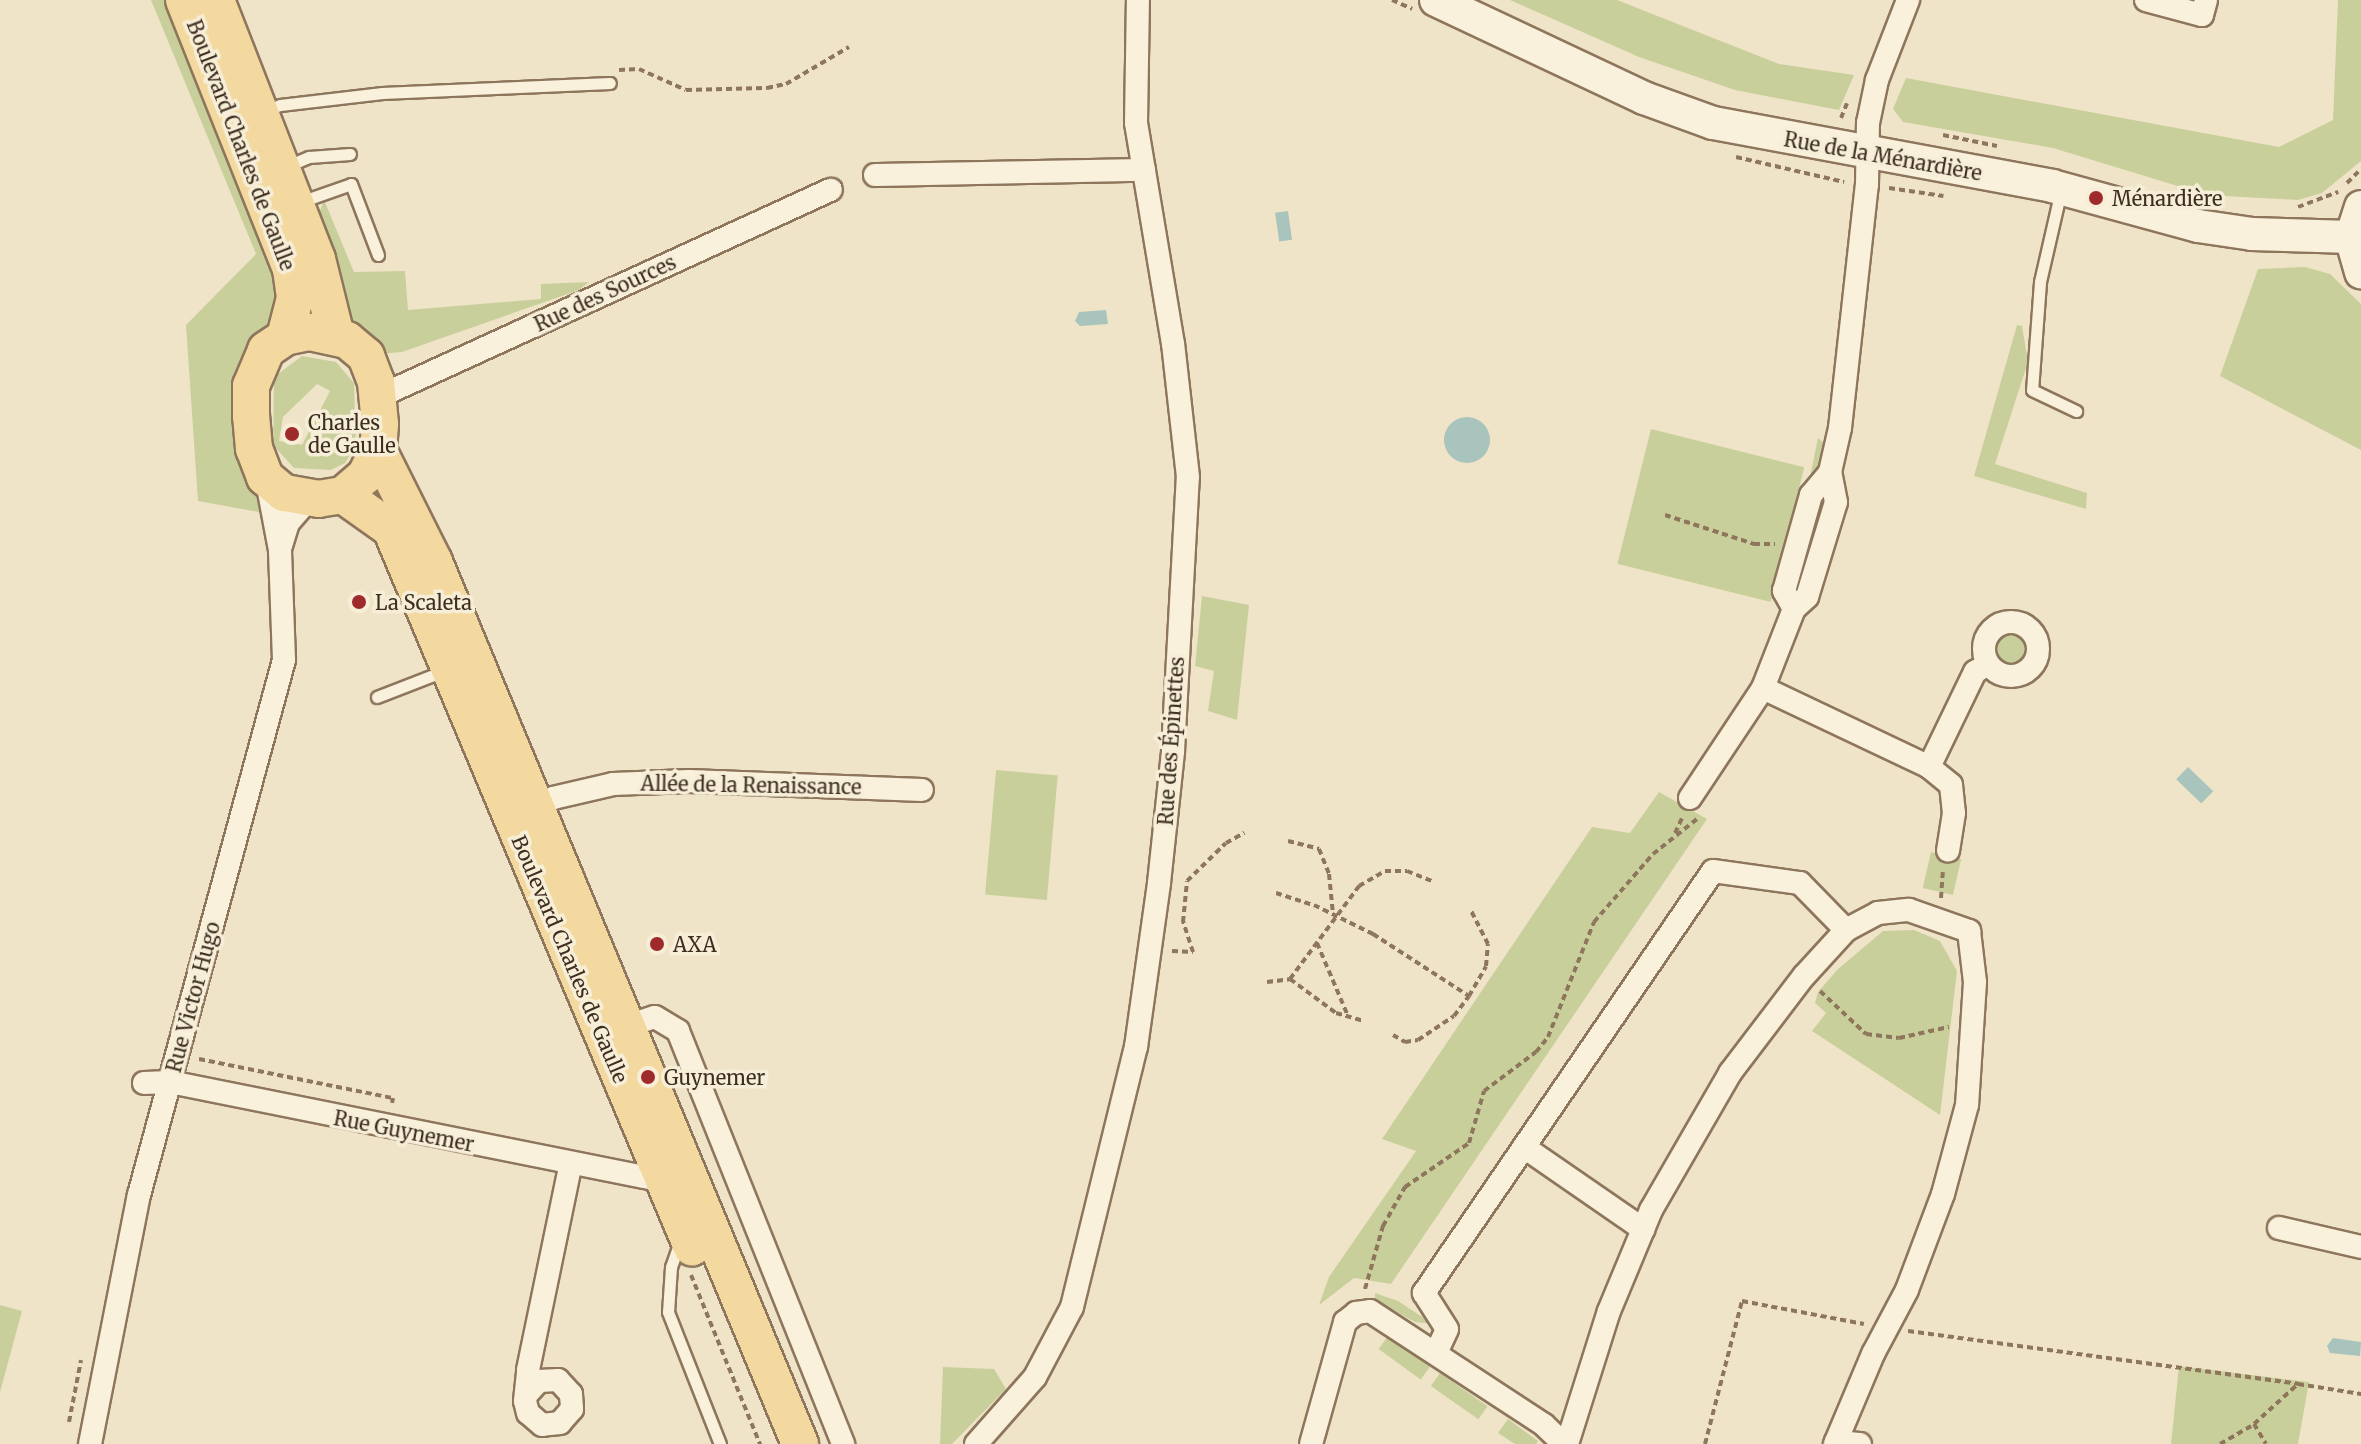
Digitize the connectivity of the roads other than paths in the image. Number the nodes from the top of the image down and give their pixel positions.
1 (184, 0) edge
2 (216, 0) edge
3 (1138, 0) edge
4 (1436, 0) edge
5 (1908, 0) edge
6 (2146, 0) edge
7 (2206, 0) edge
8 (610, 83) dead end
9 (260, 113) junction
10 (350, 154) dead end
11 (1868, 155) junction
12 (282, 168) junction
13 (1144, 170) junction
14 (875, 175) dead end
15 (2062, 189) junction
16 (831, 190) dead end
17 (296, 203) junction
18 (2361, 207) edge
19 (2351, 237) junction
20 (378, 255) dead end
21 (2361, 273) edge
22 (336, 336) junction
23 (285, 337) junction
24 (378, 397) junction
25 (2076, 411) dead end
26 (378, 450) junction
27 (1830, 472) junction
28 (265, 477) junction
29 (326, 497) junction
30 (280, 550) junction
31 (1794, 609) junction
32 (1988, 664) dead end
33 (450, 668) junction
34 (1763, 688) junction
35 (377, 697) dead end
36 (1929, 767) junction
37 (922, 790) dead end
38 (537, 807) junction
39 (1696, 807) road end
40 (1948, 851) road end
41 (1846, 930) junction
42 (627, 1026) junction
43 (170, 1082) junction
44 (144, 1083) dead end
45 (1524, 1147) junction
46 (571, 1163) junction
47 (664, 1181) junction
48 (2279, 1228) dead end
49 (685, 1229) junction
50 (1643, 1229) junction
51 (2361, 1247) edge
52 (1436, 1353) junction
53 (526, 1395) dead end
54 (1836, 1443) edge
55 (90, 1444) edge
56 (720, 1444) edge
57 (774, 1444) edge
58 (800, 1444) edge
59 (843, 1444) edge
60 (976, 1444) edge
61 (1311, 1444) edge
62 (1566, 1444) edge
63 (1860, 1444) edge

1 - 23 main road, Boulevard Charles de Gaulle
2 - 9 main road, Boulevard Charles de Gaulle
3 - 13 street, Rue des Épinettes
4 - 11 main road, Rue de la Ménardière
5 - 11 street
6 - 7 street
8 - 9 lane
9 - 12 main road, Boulevard Charles de Gaulle
10 - 12 lane
11 - 15 main road, Rue de la Ménardière
11 - 27 street
12 - 17 main road, Boulevard Charles de Gaulle
13 - 14 street
13 - 60 street, Rue des Épinettes
15 - 19 main road, Rue de la Ménardière
15 - 25 lane
16 - 24 street, Rue des Sources
17 - 20 lane
17 - 22 main road, Boulevard Charles de Gaulle
18 - 19 main road
19 - 21 main road
22 - 23 main road
22 - 24 main road
23 - 28 main road
24 - 26 main road
26 - 29 main road
26 - 38 main road, Boulevard Charles de Gaulle
27 - 31 street
27 - 31 street
28 - 29 main road
28 - 30 street, Rue Victor Hugo
29 - 30 street, Rue Victor Hugo
29 - 33 main road, Boulevard Charles de Gaulle
30 - 43 street, Rue Victor Hugo
31 - 34 street
32 - 36 street
33 - 35 lane
33 - 47 main road, Boulevard Charles de Gaulle
34 - 36 street
34 - 39 street
36 - 40 street
37 - 38 street, Allée de la Renaissance
38 - 42 main road, Boulevard Charles de Gaulle
41 - 45 street
41 - 50 street
41 - 54 street
42 - 58 main road, Boulevard Charles de Gaulle
42 - 59 street, Boulevard Charles de Gaulle
43 - 44 street, Rue Guynemer
43 - 46 street, Rue Guynemer
43 - 55 street, Rue Victor Hugo
45 - 50 street
45 - 52 street
46 - 47 street, Rue Guynemer
46 - 53 street
47 - 49 main road, Boulevard Charles de Gaulle
48 - 51 street
49 - 56 lane
49 - 57 main road, Boulevard Charles de Gaulle
50 - 62 street
52 - 61 street
52 - 62 street
54 - 63 street

